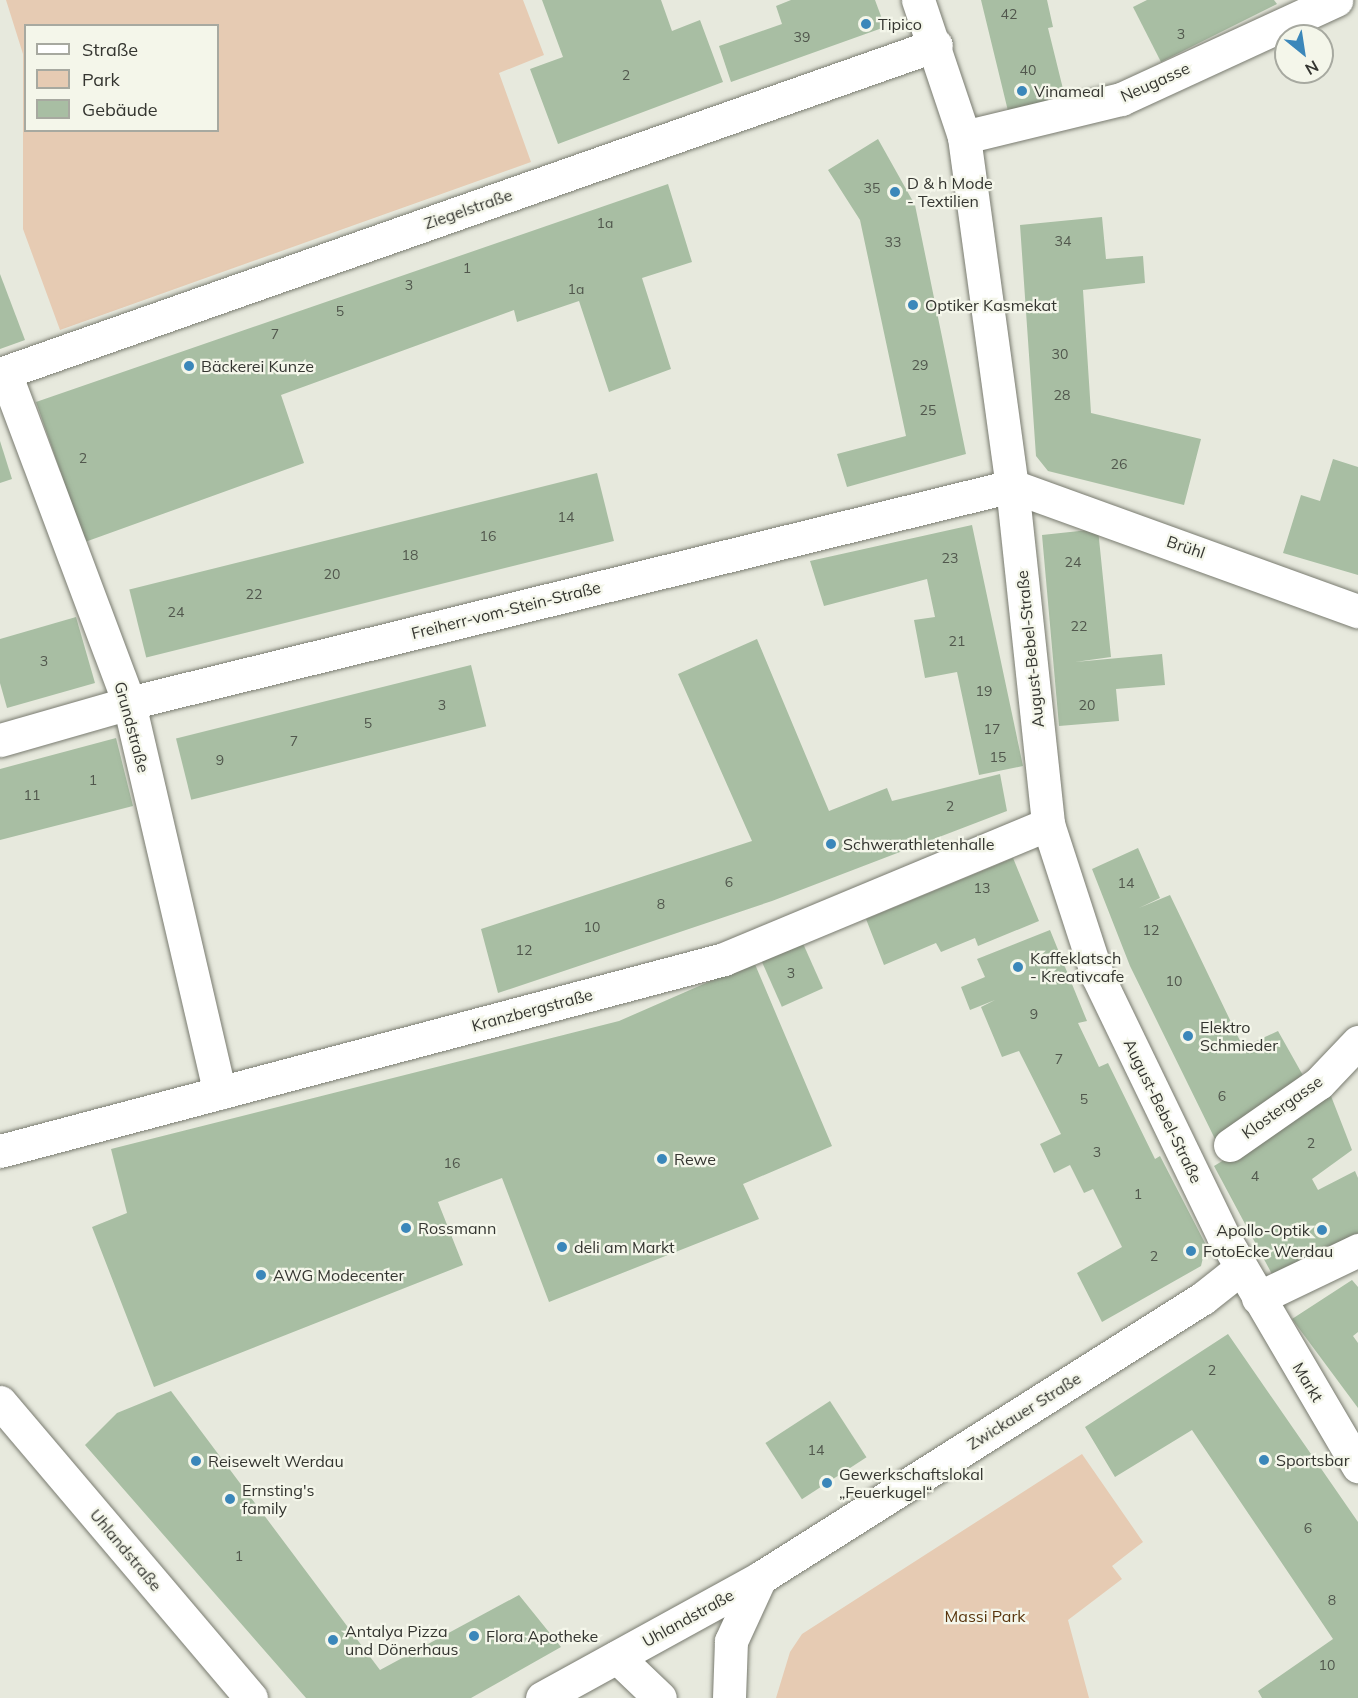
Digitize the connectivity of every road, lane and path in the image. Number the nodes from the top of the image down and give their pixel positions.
1 (918, 0) edge
2 (1336, 0) edge
3 (936, 45) junction
4 (964, 137) junction
5 (2, 374) edge
6 (1012, 486) junction
7 (1358, 611) edge
8 (129, 704) junction
9 (0, 740) edge
10 (1048, 824) junction
11 (1358, 1042) edge
12 (220, 1093) junction
13 (1230, 1145) dead end
14 (0, 1151) edge
15 (1358, 1250) edge
16 (1240, 1268) junction
17 (1258, 1298) junction
18 (0, 1402) edge
19 (1358, 1466) edge
20 (760, 1578) junction
21 (616, 1657) junction
22 (252, 1698) edge
23 (542, 1698) edge
24 (660, 1698) edge
25 (729, 1698) edge

1 - 3 street, August-Bebel-Straße
2 - 4 street, Neugasse
3 - 4 street, August-Bebel-Straße
3 - 5 street, Ziegelstraße
4 - 6 street, August-Bebel-Straße
5 - 8 street, Grundstraße
6 - 7 street, Brühl
6 - 8 street, Freiherr-vom-Stein-Straße
6 - 10 street, August-Bebel-Straße
8 - 9 street, Freiherr-vom-Stein-Straße
8 - 12 street, Grundstraße
10 - 12 street, Kranzbergstraße
10 - 16 street, August-Bebel-Straße
11 - 13 street, Klostergasse
12 - 14 street, Kranzbergstraße
15 - 17 street
16 - 17 street, August-Bebel-Straße
16 - 20 street, Zwickauer Straße
17 - 19 street, Markt
18 - 22 street, Uhlandstraße
20 - 21 street, Uhlandstraße
20 - 25 street
21 - 23 street, Uhlandstraße
21 - 24 street

